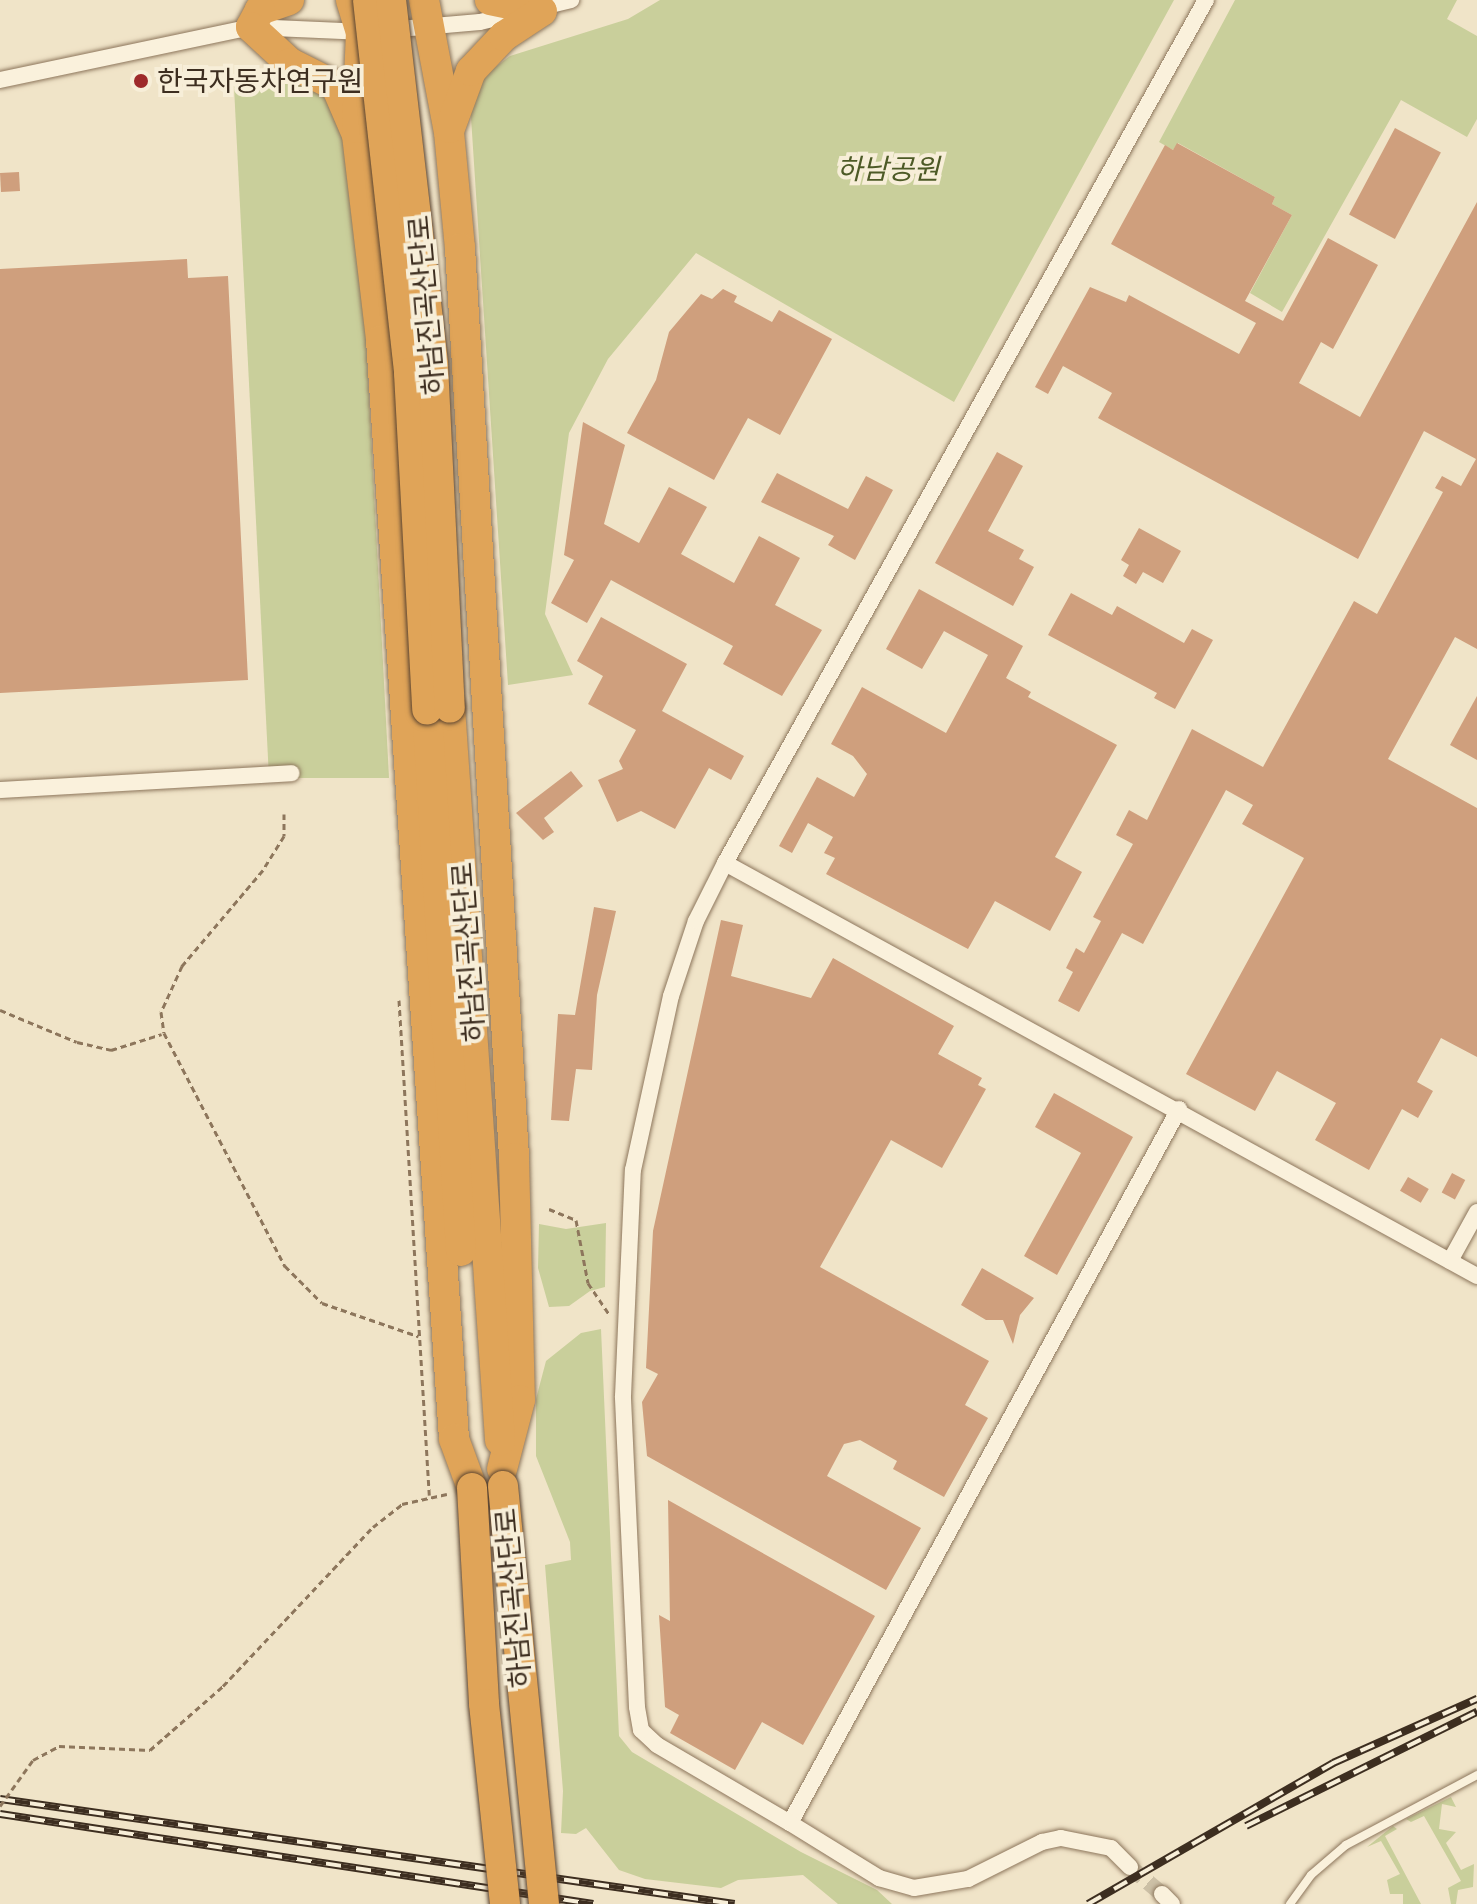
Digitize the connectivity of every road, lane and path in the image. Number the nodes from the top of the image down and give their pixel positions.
1 (289, 0) edge
2 (351, 0) edge
3 (368, 0) edge
4 (391, 0) edge
5 (490, 0) edge
6 (571, 0) edge
7 (1206, 0) edge
8 (542, 11) junction
9 (427, 14) edge
10 (251, 27) junction
11 (361, 32) junction
12 (0, 80) edge
13 (449, 132) junction
14 (357, 135) junction
15 (438, 709) junction
16 (292, 773) dead end
17 (0, 790) edge
18 (284, 814) dead end
19 (725, 863) junction
20 (398, 986) dead end
21 (0, 1010) edge
22 (164, 1033) junction
23 (1179, 1109) junction
24 (549, 1209) dead end
25 (1477, 1212) edge
26 (1450, 1261) junction
27 (1477, 1276) edge
28 (626, 1323) junction
29 (418, 1336) junction
30 (503, 1477) junction
31 (465, 1490) junction
32 (429, 1495) junction
33 (1477, 1775) edge
34 (0, 1806) edge
35 (790, 1823) junction
36 (1130, 1867) tunnel mouth
37 (505, 1904) edge
38 (544, 1904) edge
39 (1290, 1904) edge

1 - 10 highway
2 - 11 highway
3 - 15 highway, 하남진곡산단로, bridge
4 - 15 highway, 하남진곡산단로, bridge
5 - 8 highway
6 - 8 street
7 - 19 street
8 - 9 street
8 - 13 highway
9 - 11 street
9 - 13 highway
10 - 11 street
10 - 12 street
10 - 14 highway
11 - 14 highway
13 - 30 highway
14 - 31 highway
15 - 30 highway, 하남진곡산단로
15 - 31 highway, 하남진곡산단로
16 - 17 street
18 - 22 path
19 - 23 street
19 - 28 street
20 - 29 path
21 - 22 path
22 - 29 path
23 - 26 street
23 - 35 street
24 - 28 path
25 - 26 street
26 - 27 street
28 - 35 street
29 - 32 path
30 - 38 highway, 하남진곡산단로, bridge
31 - 32 path
31 - 37 highway, 하남진곡산단로, bridge
32 - 34 path, bridge
33 - 39 lane
35 - 36 street

